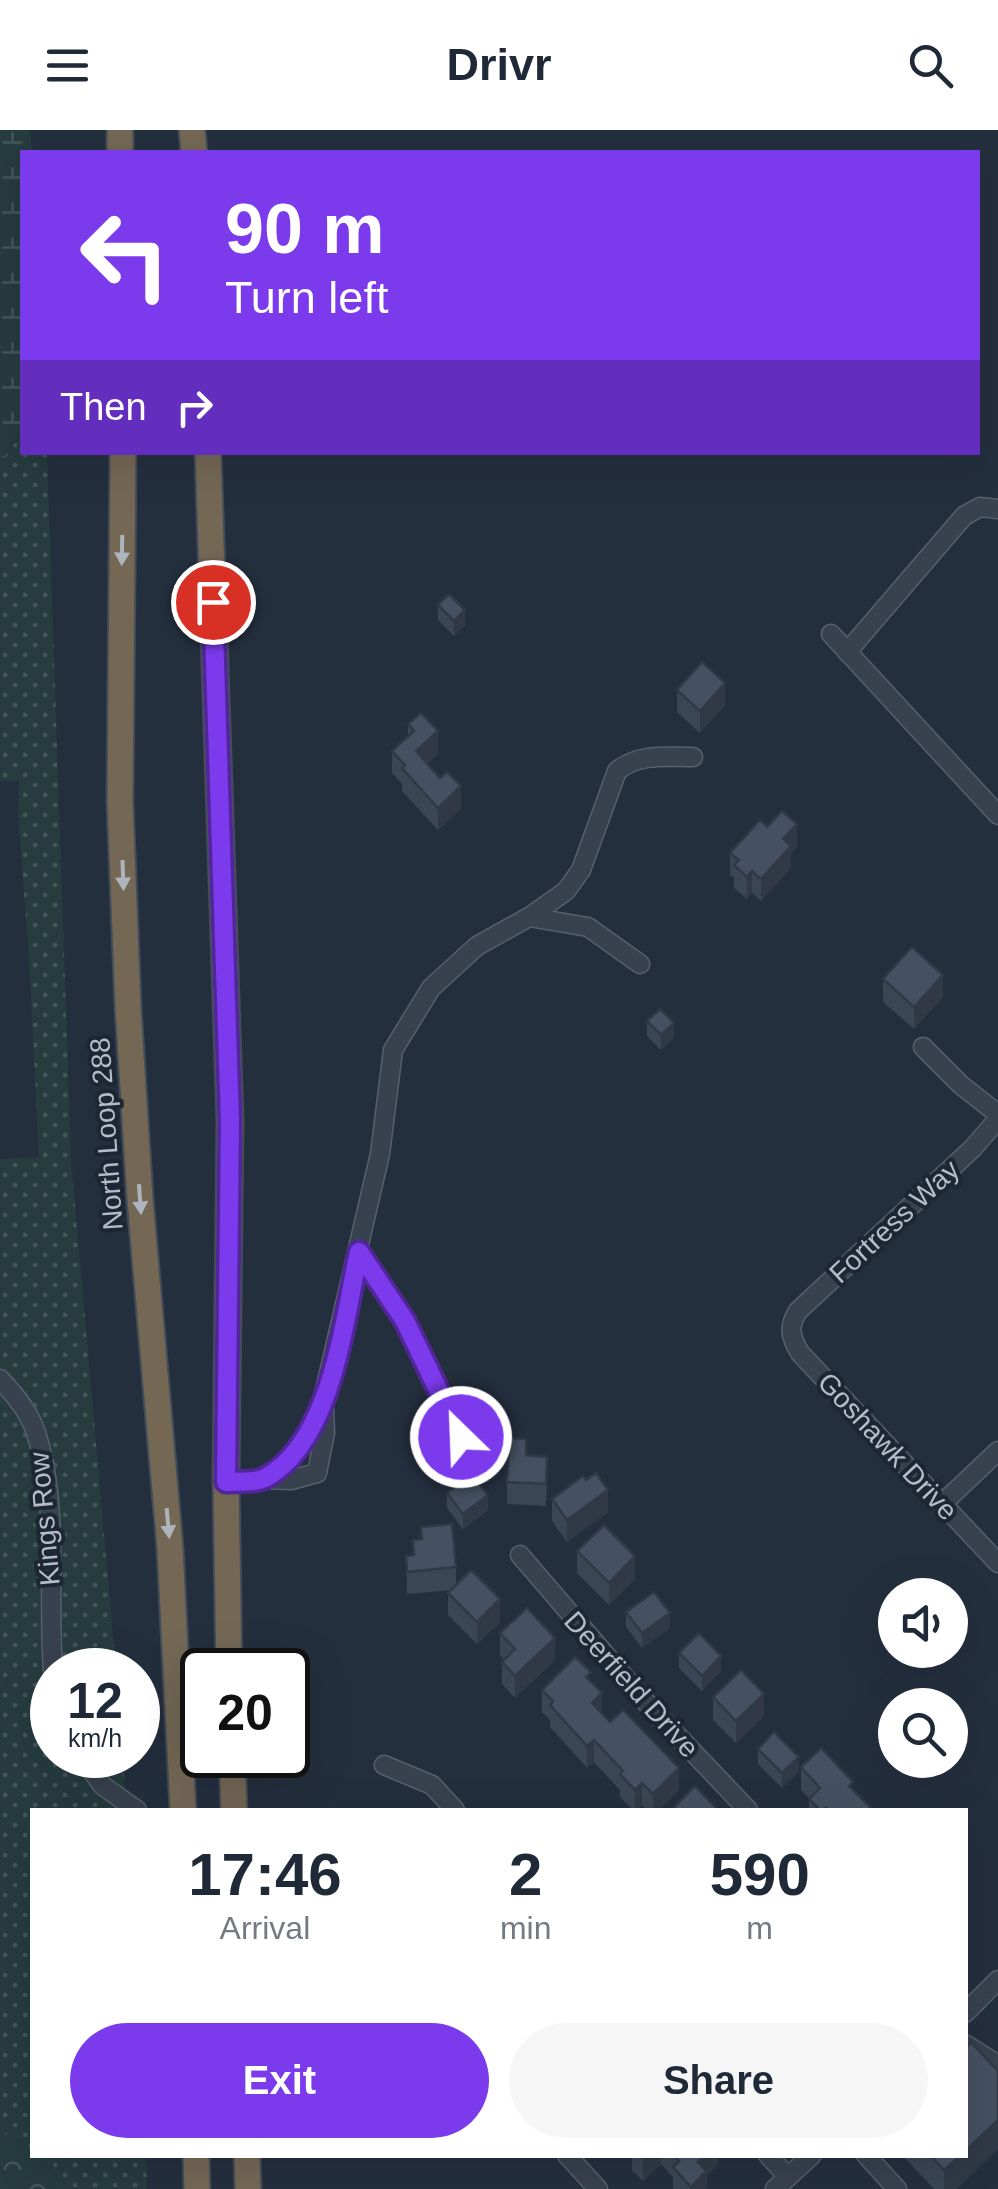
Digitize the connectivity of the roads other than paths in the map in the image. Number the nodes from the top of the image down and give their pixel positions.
1 (123, 455) edge
2 (208, 455) edge
3 (996, 508) edge
4 (831, 634) dead end
5 (847, 652) junction
6 (693, 757) dead end
7 (998, 815) edge
8 (528, 918) junction
9 (640, 964) dead end
10 (923, 1046) dead end
11 (998, 1116) edge
12 (359, 1252) junction
13 (790, 1324) joint
14 (0, 1378) edge
15 (324, 1405) junction
16 (461, 1437) dead end
17 (998, 1451) edge
18 (262, 1480) junction
19 (226, 1482) junction
20 (942, 1504) junction
21 (520, 1556) dead end
22 (998, 1563) edge
23 (52, 1648) edge
24 (229, 1648) edge
25 (384, 1765) dead end
26 (97, 1778) edge
27 (233, 1778) edge
28 (134, 1808) edge
29 (183, 1808) edge
30 (234, 1808) edge
31 (453, 1808) edge
32 (746, 1808) edge
33 (998, 1980) edge
34 (968, 2010) edge
35 (968, 2046) edge
36 (998, 2065) edge
37 (196, 2158) edge
38 (247, 2158) edge
39 (569, 2158) edge
40 (770, 2158) edge
41 (809, 2158) edge
42 (869, 2158) edge
43 (782, 2183) edge
44 (197, 2189) edge
45 (248, 2189) edge
46 (598, 2189) edge
47 (897, 2189) edge

1 -> 29 highway, North Loop 288
2 - 19 highway
3 - 5 street
4 - 5 street
5 - 7 street
6 - 8 street
8 - 9 street
8 - 12 street
10 - 11 street
11 - 13 street, Fortress Way
12 - 15 street
12 - 16 street
13 - 20 street, Goshawk Drive
14 - 23 street, Kings Row
15 - 18 street
15 - 18 street
17 - 20 street
18 - 19 street
19 - 24 highway
20 - 22 street, Goshawk Drive
21 - 32 street, Deerfield Drive
25 - 31 street
26 - 28 street
27 - 30 highway
33 - 34 street
35 - 36 street
37 - 44 highway
38 - 45 highway
39 - 46 street
40 - 43 street
41 - 43 street
42 - 47 street

